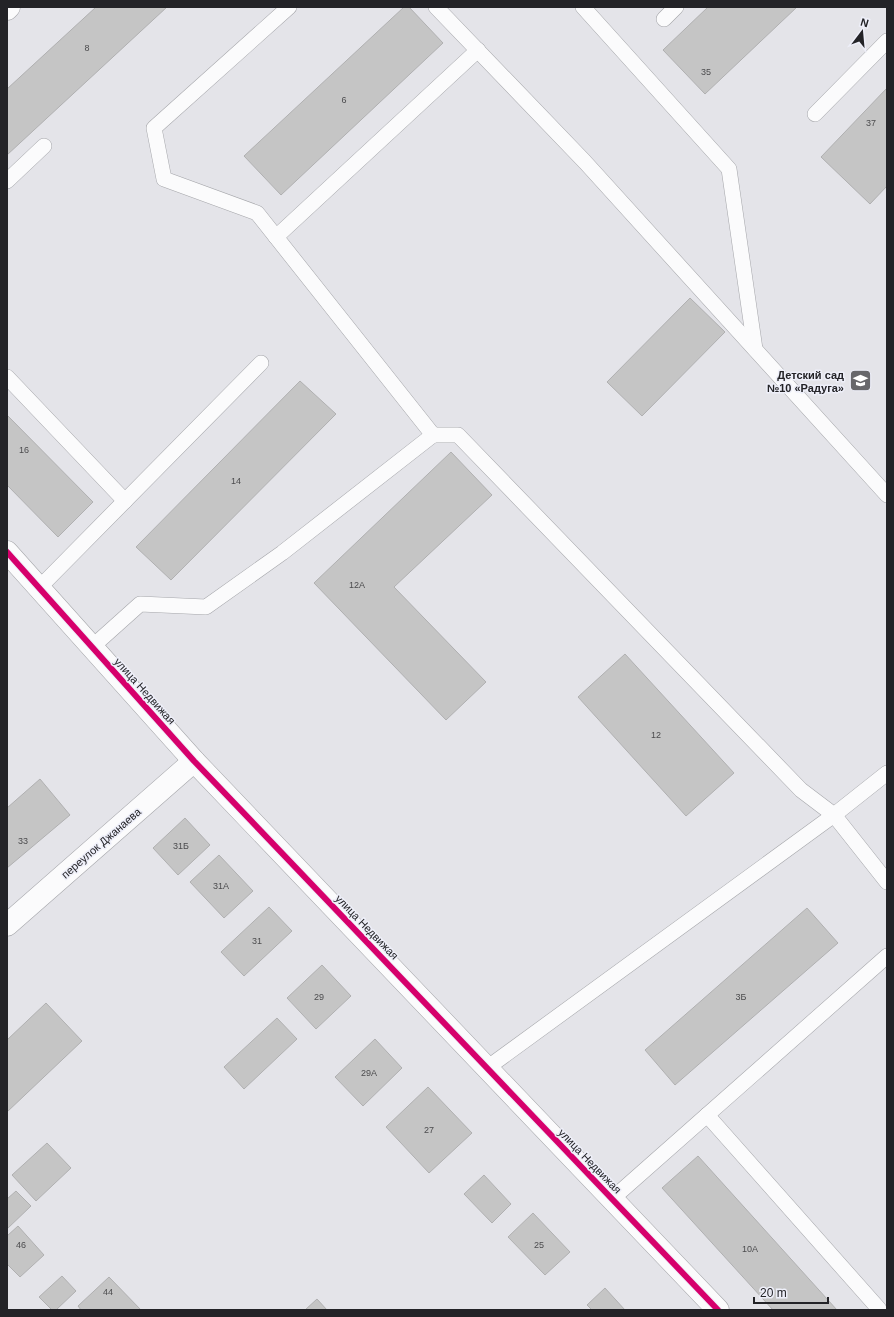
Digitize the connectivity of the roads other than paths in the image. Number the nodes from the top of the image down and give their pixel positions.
1 (289, 7) edge
2 (436, 7) edge
3 (583, 7) edge
4 (676, 7) edge
5 (664, 19) dead end
6 (887, 41) edge
7 (478, 50) junction
8 (815, 114) dead end
9 (44, 146) dead end
10 (7, 181) edge
11 (276, 237) junction
12 (755, 349) junction
13 (261, 363) dead end
14 (7, 377) edge
15 (433, 435) junction
16 (887, 495) edge
17 (125, 501) junction
18 (7, 552) edge
19 (39, 588) junction
20 (92, 647) junction
21 (194, 761) junction
22 (887, 773) edge
23 (834, 815) junction
24 (887, 882) edge
25 (7, 925) edge
26 (887, 956) edge
27 (487, 1068) junction
28 (707, 1115) junction
29 (612, 1199) junction
30 (882, 1307) edge
31 (718, 1310) edge

1 - 11 lane
2 - 7 lane
3 - 12 lane
4 - 5 lane
6 - 8 lane
7 - 11 lane
7 - 12 lane
9 - 10 lane
11 - 15 lane
12 - 16 lane
13 - 17 lane
14 - 17 lane
15 - 20 lane
15 - 23 lane
17 - 19 lane
18 - 19 street, улица Недвижая
19 - 20 street, улица Недвижая
20 - 21 street, улица Недвижая
21 - 25 street, переулок Джанаева
21 - 27 street, улица Недвижая
22 - 23 lane
23 - 24 lane
23 - 27 lane
26 - 28 lane
27 - 29 street, улица Недвижая
28 - 29 lane
28 - 30 lane
29 - 31 street, улица Недвижая

